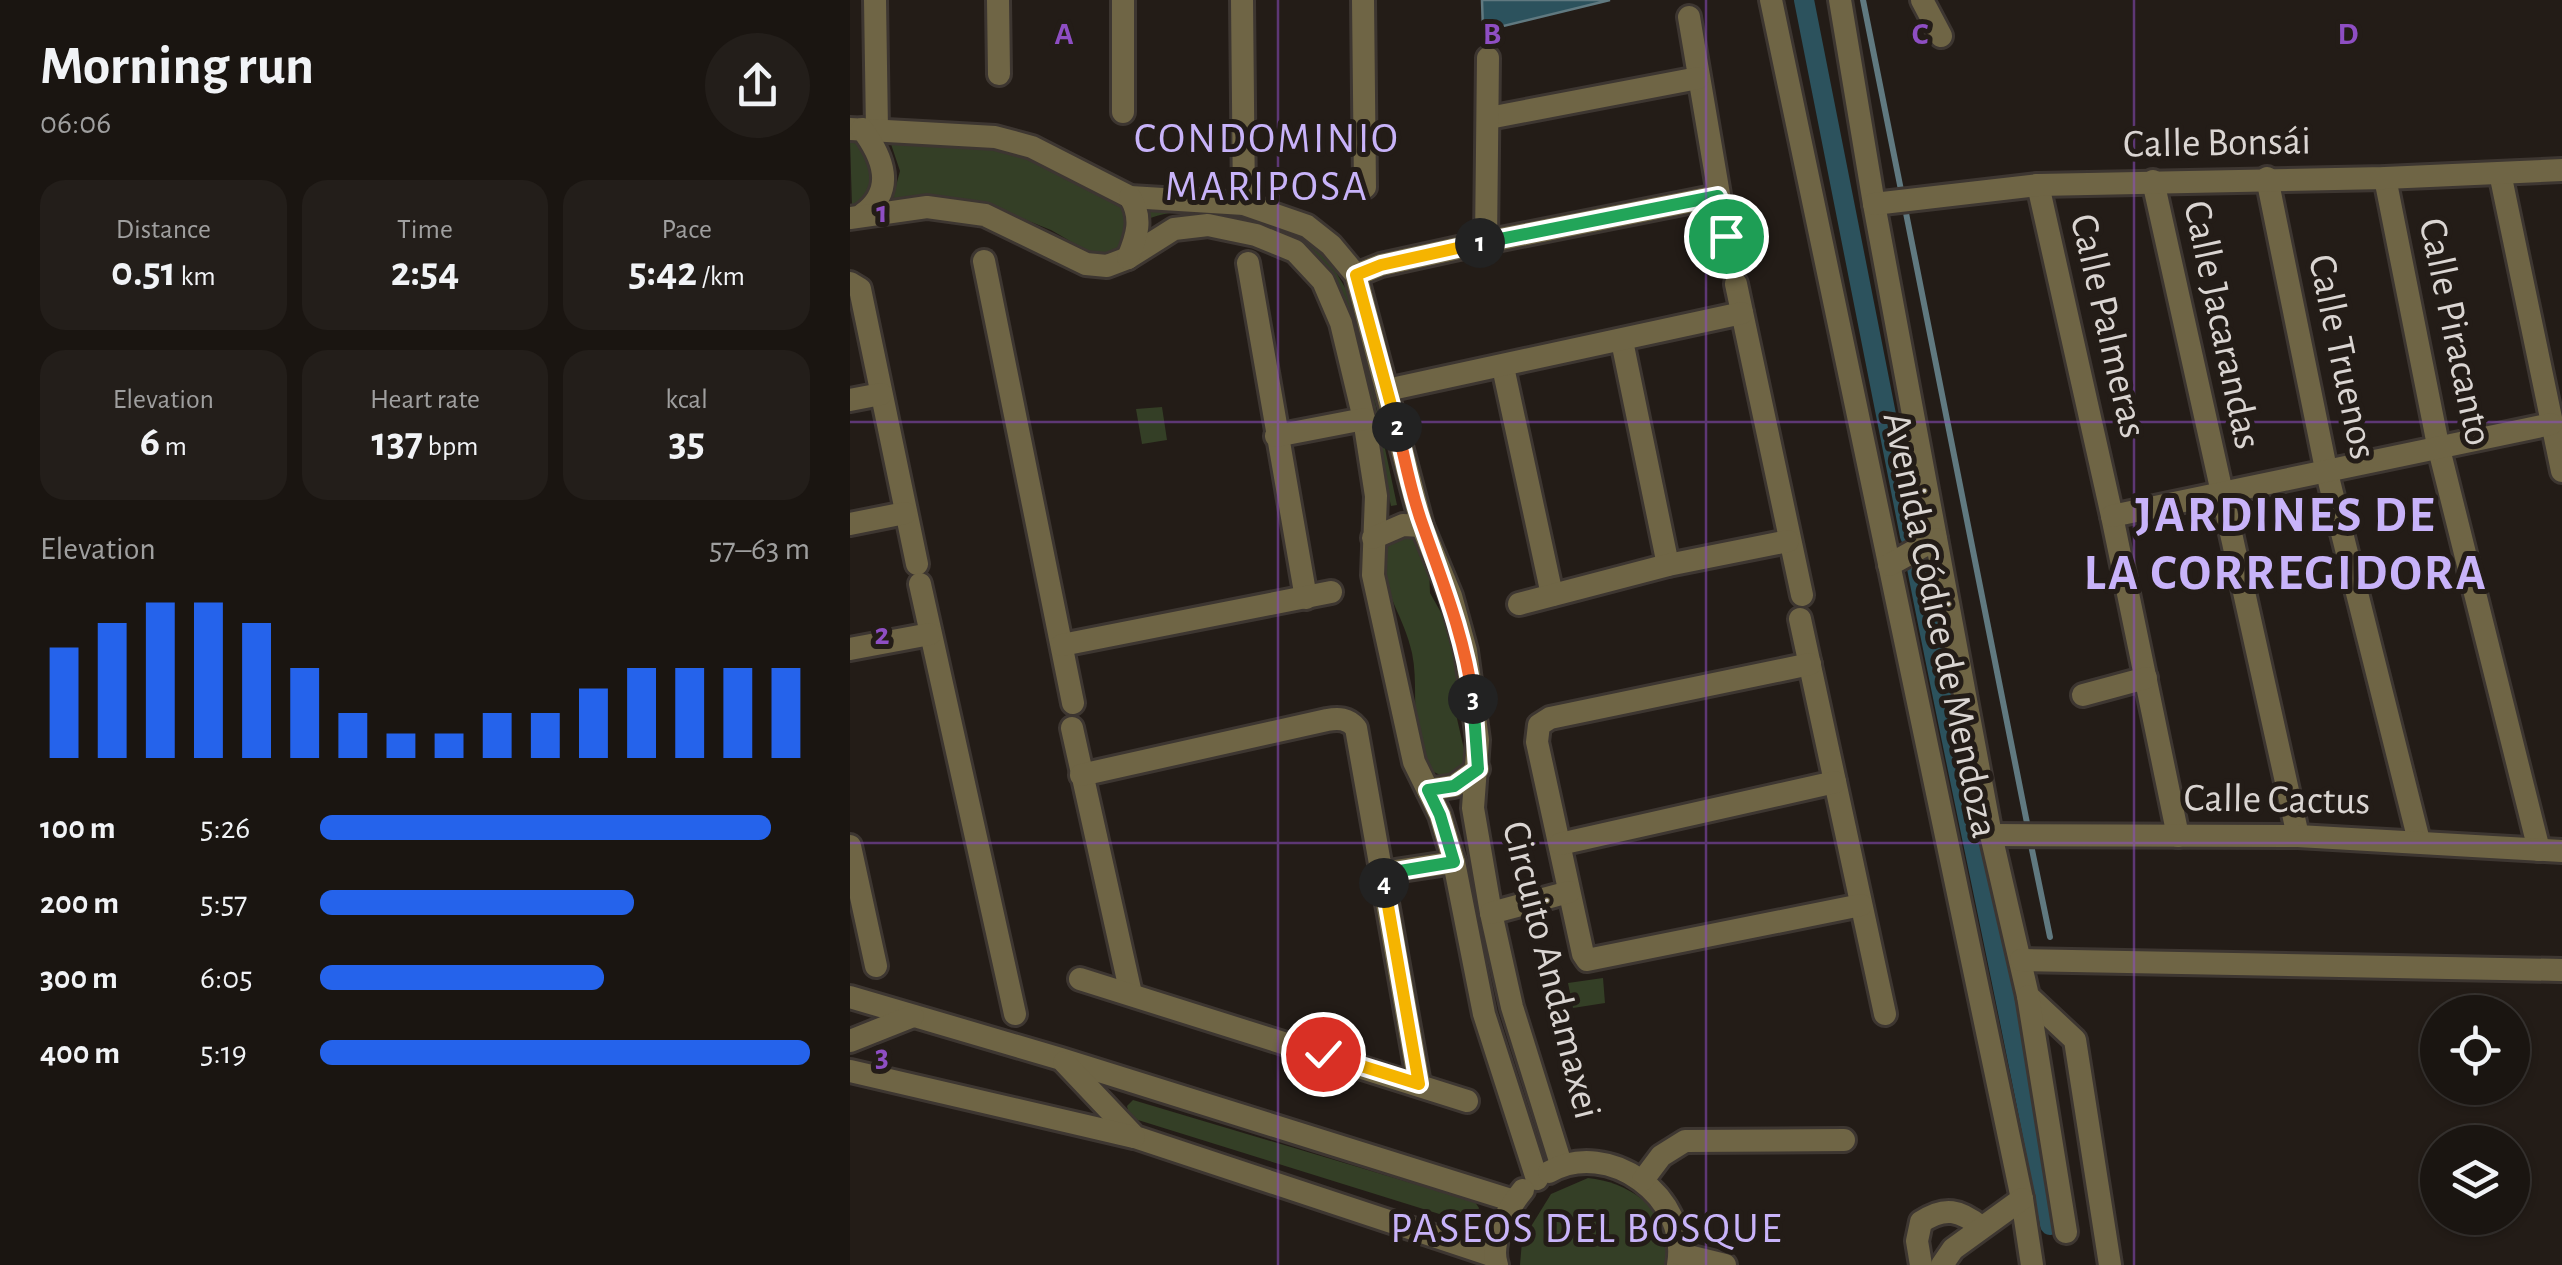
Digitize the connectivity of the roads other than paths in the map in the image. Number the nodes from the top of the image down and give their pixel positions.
1 (875, 0) edge
2 (998, 0) edge
3 (1122, 0) edge
4 (1242, 0) edge
5 (1363, 0) edge
6 (1771, 0) edge
7 (1840, 0) edge
8 (1922, 0) edge
9 (1688, 17) dead end
10 (1940, 36) dead end
11 (1488, 58) dead end
12 (999, 74) dead end
13 (1698, 78) junction
14 (1123, 112) dead end
15 (1489, 118) junction
16 (866, 126) edge
17 (2562, 170) edge
18 (2500, 173) junction
19 (2267, 178) junction
20 (2385, 178) junction
21 (2153, 181) junction
22 (2038, 184) junction
23 (1365, 187) dead end
24 (1718, 196) junction
25 (1130, 197) junction
26 (1244, 204) junction
27 (1874, 204) junction
28 (857, 216) edge
29 (1726, 236) dead end
30 (1486, 242) junction
31 (1128, 258) junction
32 (984, 261) dead end
33 (1248, 263) dead end
34 (1356, 275) junction
35 (850, 284) edge
36 (1736, 284) dead end
37 (1742, 314) junction
38 (1622, 341) junction
39 (1502, 367) junction
40 (1387, 390) junction
41 (881, 394) junction
42 (850, 400) edge
43 (1364, 419) junction
44 (2551, 424) junction
45 (1276, 436) junction
46 (2438, 445) junction
47 (2326, 470) junction
48 (2562, 471) edge
49 (2220, 493) junction
50 (905, 513) junction
51 (2112, 516) junction
52 (850, 524) edge
53 (1422, 526) junction
54 (1373, 538) junction
55 (1936, 539) junction
56 (1788, 540) junction
57 (1668, 565) junction
58 (1889, 566) junction
59 (1331, 592) dead end
60 (1552, 595) junction
61 (1802, 595) dead end
62 (1306, 598) junction
63 (1518, 604) dead end
64 (1800, 620) dead end
65 (930, 634) junction
66 (1062, 645) junction
67 (850, 649) edge
68 (1810, 664) junction
69 (2146, 678) junction
70 (2083, 695) dead end
71 (1073, 703) dead end
72 (1072, 728) dead end
73 (1478, 769) junction
74 (1081, 775) junction
75 (1834, 782) junction
76 (1428, 790) junction
77 (1991, 835) junction
78 (2178, 836) junction
79 (2298, 836) junction
80 (2419, 841) junction
81 (1560, 844) junction
82 (850, 846) edge
83 (2551, 850) edge
84 (1454, 862) junction
85 (1382, 874) junction
86 (1570, 892) junction
87 (855, 896) edge
88 (1861, 904) junction
89 (1491, 913) junction
90 (2021, 960) junction
91 (876, 966) dead end
92 (2562, 970) edge
93 (1080, 978) dead end
94 (1131, 994) junction
95 (2028, 996) junction
96 (850, 997) edge
97 (1015, 1014) dead end
98 (1885, 1014) dead end
99 (913, 1016) junction
100 (850, 1041) edge
101 (1061, 1059) junction
102 (850, 1072) edge
103 (1141, 1084) junction
104 (1419, 1084) junction
105 (1467, 1100) dead end
106 (1111, 1112) junction
107 (1134, 1137) junction
108 (1844, 1140) dead end
109 (1561, 1164) junction
110 (1537, 1178) junction
111 (1643, 1180) junction
112 (2022, 1200) junction
113 (1514, 1201) junction
114 (1981, 1228) junction
115 (2066, 1232) dead end
116 (1496, 1260) edge
117 (1679, 1260) edge
118 (1725, 1265) edge
119 (1922, 1265) edge
120 (1942, 1265) edge
121 (2032, 1265) edge
122 (2110, 1265) edge

1 - 16 street
2 - 12 street
3 - 14 street
4 - 26 street
5 - 23 street
6 - 58 street, Avenida Códice de Mendoza
7 - 27 street
8 - 10 street
9 - 13 street
11 - 15 street
13 - 15 street
13 - 24 street
15 - 30 street
16 - 25 street, Circuito Andamaxei
16 - 28 street
17 - 18 street, Calle Bonsái
18 - 20 street, Calle Bonsái
18 - 44 street
19 - 20 street, Calle Bonsái
19 - 21 street, Calle Bonsái
19 - 47 street, Calle Truenos
20 - 46 street, Calle Piracanto
21 - 22 street, Calle Bonsái
21 - 49 street, Calle Jacarandas
22 - 27 street, Calle Bonsái
22 - 51 street, Calle Palmeras
24 - 29 street
24 - 30 street
25 - 26 street, Circuito Andamaxei
25 - 31 street
26 - 34 street, Circuito Andamaxei
27 - 55 street
28 - 31 street, Circuito Andamaxei
30 - 34 street
31 - 43 street, Circuito Andamaxei
32 - 66 street
33 - 45 street
34 - 40 street, Circuito Andamaxei
35 - 41 street
36 - 37 street
37 - 38 street
37 - 56 street
38 - 39 street
38 - 57 street
39 - 40 street
39 - 60 street
40 - 53 street, Circuito Andamaxei
41 - 42 street
41 - 50 street
43 - 45 street
43 - 54 street, Circuito Andamaxei
44 - 46 street
44 - 48 street
45 - 62 street
46 - 47 street
46 - 83 street, Calle Piracanto
47 - 49 street
47 - 80 street, Calle Truenos
49 - 51 street
49 - 79 street, Calle Jacarandas
50 - 52 street
50 - 65 street
51 - 69 street, Calle Palmeras
53 - 54 street
53 - 73 street, Circuito Andamaxei
54 - 76 street, Circuito Andamaxei
55 - 58 street
55 - 77 street
56 - 57 street
56 - 61 street
57 - 60 street
58 - 112 street, Avenida Códice de Mendoza
59 - 62 street
60 - 63 street
62 - 66 street
64 - 68 street
65 - 67 street
65 - 97 street
66 - 71 street
68 - 75 street
68 - 81 street
69 - 70 street
69 - 78 street, Calle Palmeras
72 - 74 street
73 - 76 street
73 - 89 street, Circuito Andamaxei
74 - 85 street
74 - 94 street
75 - 81 street
75 - 88 street
76 - 84 street, Circuito Andamaxei
77 - 78 street, Calle Cactus
77 - 90 street
78 - 79 street, Calle Cactus
79 - 80 street, Calle Cactus
80 - 83 street, Calle Cactus
81 - 86 street
82 - 87 street
84 - 85 street
84 - 110 street, Circuito Andamaxei
85 - 104 street
86 - 88 street
86 - 89 street
87 - 91 street
88 - 98 street
89 - 109 street, Circuito Andamaxei
90 - 92 street
90 - 95 street
93 - 94 street
94 - 104 street
95 - 115 street
95 - 122 street
96 - 99 street
99 - 100 street
99 - 101 street
101 - 103 street
101 - 106 street
102 - 107 street
103 - 106 street
103 - 113 street
104 - 105 street
106 - 107 street
107 - 116 street
108 - 111 street
109 - 110 street
109 - 111 street
110 - 113 street
111 - 117 street
112 - 114 street
112 - 121 street, Avenida Códice de Mendoza
113 - 116 street
114 - 119 street
114 - 120 street
117 - 118 street

